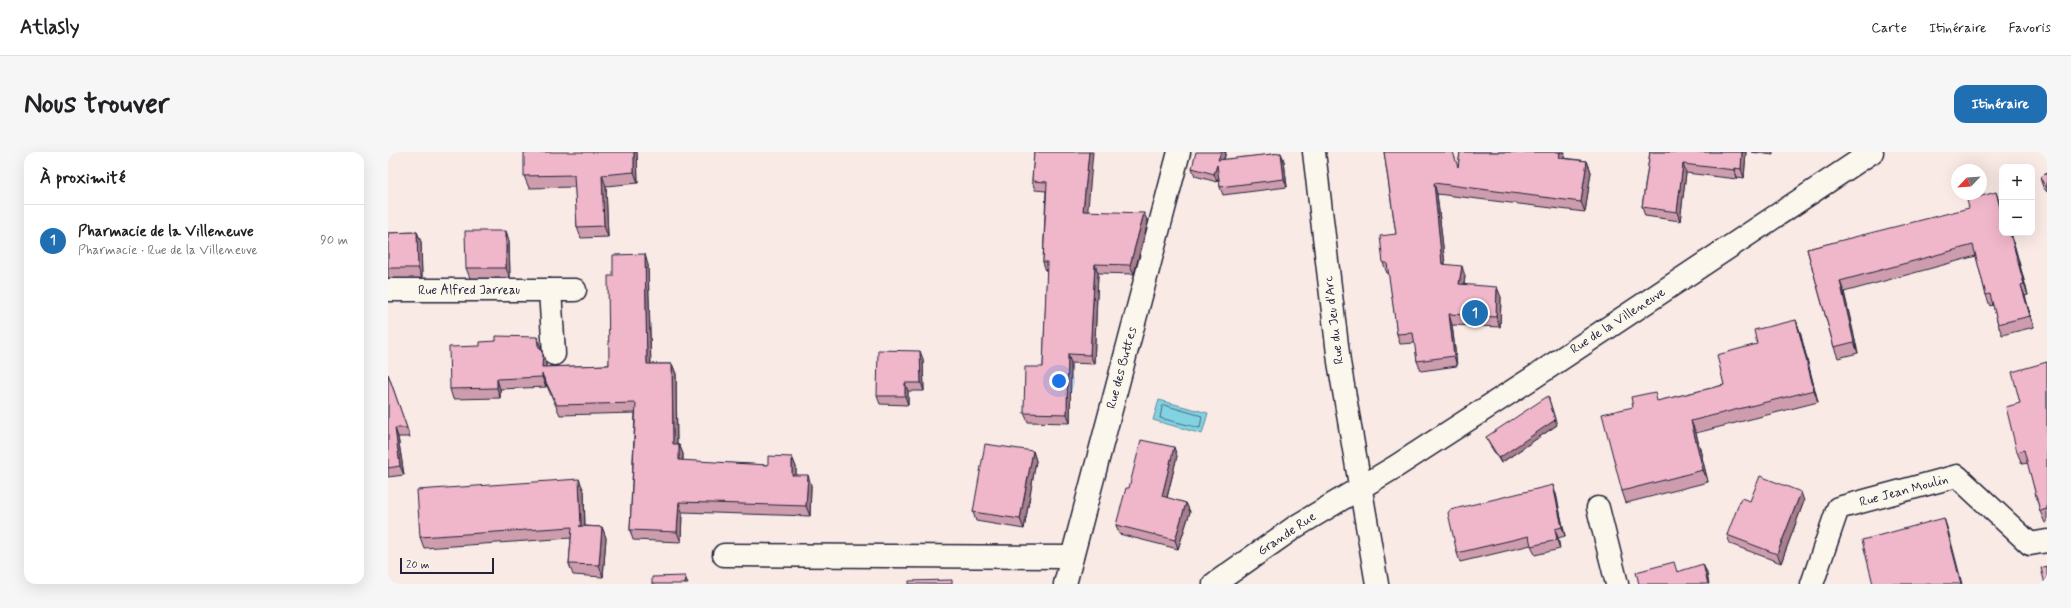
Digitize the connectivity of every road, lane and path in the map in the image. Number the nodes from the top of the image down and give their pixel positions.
1 (1179, 152) edge
2 (1314, 152) edge
3 (1872, 152) edge
4 (388, 290) edge
5 (550, 290) junction
6 (575, 290) dead end
7 (554, 354) dead end
8 (1361, 486) junction
9 (1598, 508) dead end
10 (2047, 540) edge
11 (724, 555) dead end
12 (1072, 557) junction
13 (1065, 584) edge
14 (1214, 584) edge
15 (1377, 584) edge
16 (1617, 584) edge
17 (1812, 584) edge

1 - 12 street, Rue des Buttes
2 - 8 street, Rue du Jeu d'Arc
3 - 8 street, Rue de la Villeneuve
4 - 5 street, Rue Alfred Jarreau
5 - 6 street, Rue Alfred Jarreau
5 - 7 street
8 - 14 street, Grande Rue
8 - 15 street, Rue du Jeu d'Arc
9 - 16 street
10 - 17 street, Rue Jean Moulin
11 - 12 street
12 - 13 street, Rue des Buttes

